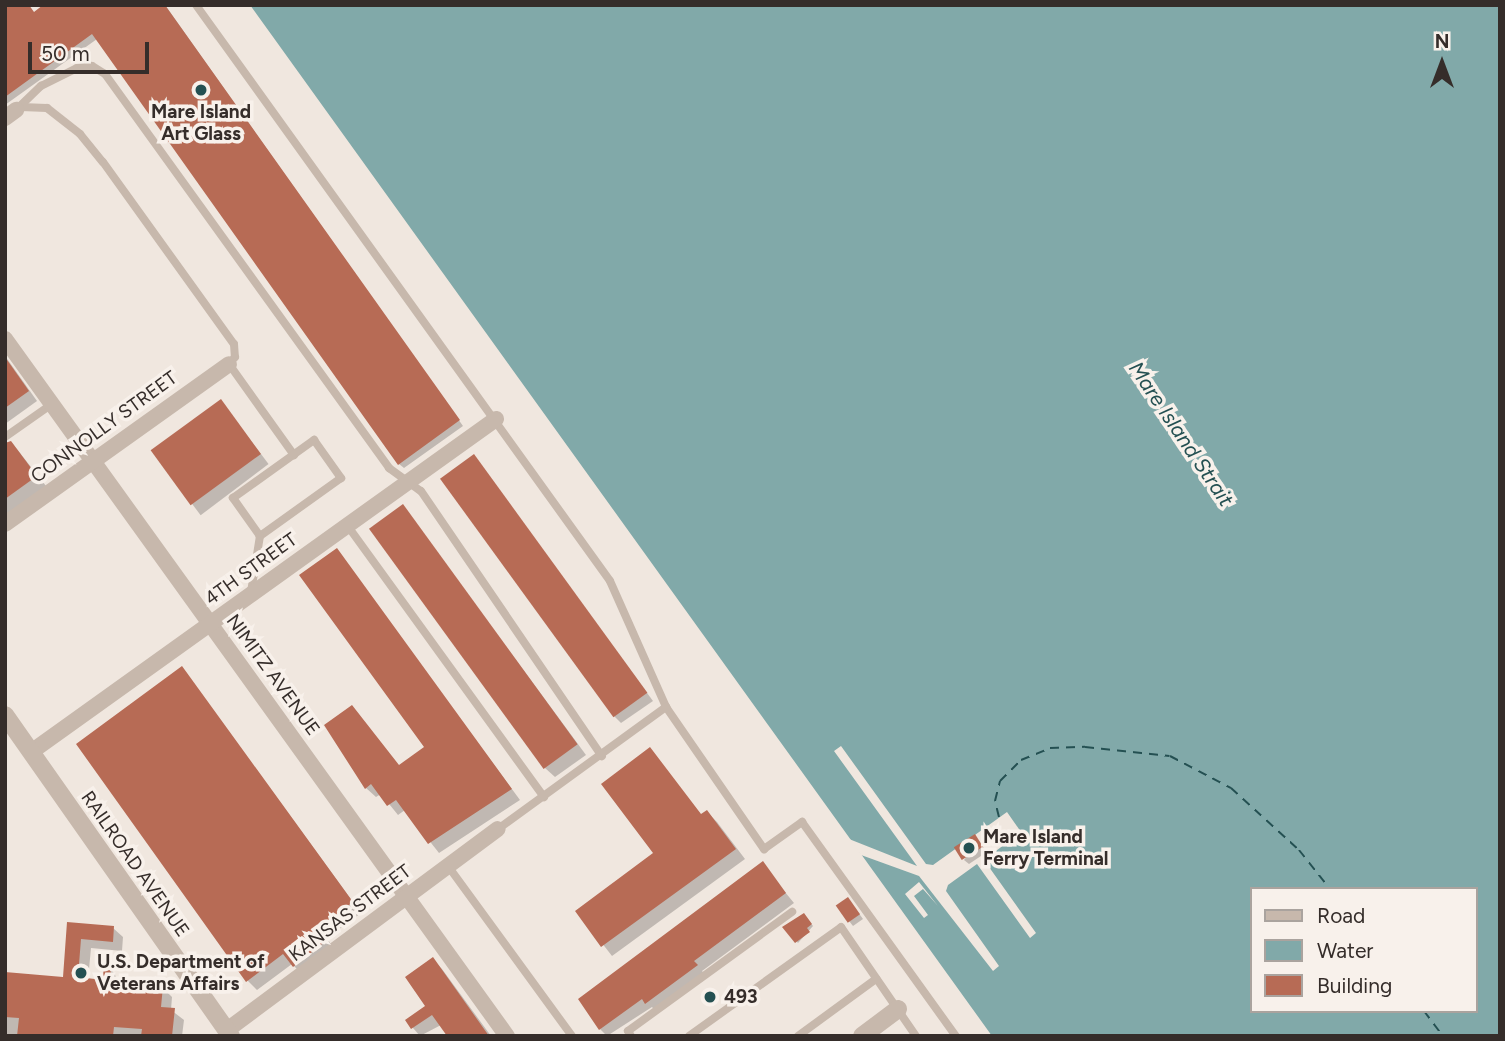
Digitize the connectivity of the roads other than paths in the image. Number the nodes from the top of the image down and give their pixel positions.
1 (196, 5) edge
2 (10, 114) edge
3 (5, 339) edge
4 (229, 364) junction
5 (52, 404) junction
6 (496, 419) junction
7 (5, 437) edge
8 (294, 455) junction
9 (93, 461) junction
10 (407, 481) junction
11 (5, 524) edge
12 (347, 525) junction
13 (260, 536) junction
14 (250, 595) junction
15 (210, 624) junction
16 (666, 707) junction
17 (5, 715) edge
18 (31, 752) junction
19 (602, 756) junction
20 (544, 797) junction
21 (498, 829) joint
22 (448, 866) junction
23 (409, 895) junction
24 (792, 912) dead end
25 (876, 979) junction
26 (898, 1009) junction
27 (229, 1033) edge
28 (863, 1035) edge
29 (507, 1036) edge
30 (572, 1036) edge
31 (631, 1036) edge
32 (689, 1036) edge
33 (798, 1036) edge
34 (916, 1036) edge
35 (956, 1036) edge

1 - 6 lane
2 - 4 lane
2 - 10 lane
3 - 5 street, NIMITZ AVENUE
4 - 8 lane
4 - 9 street, CONNOLLY STREET
5 - 7 lane
5 - 9 street, NIMITZ AVENUE
6 - 10 street, 4TH STREET
6 - 16 lane
8 - 13 lane
8 - 13 lane
9 - 11 street, CONNOLLY STREET
9 - 15 street, NIMITZ AVENUE
10 - 12 street, 4TH STREET
10 - 19 lane
12 - 14 street, 4TH STREET
12 - 20 lane
13 - 14 lane
14 - 15 street, 4TH STREET
15 - 18 street, 4TH STREET
15 - 23 street, NIMITZ AVENUE
16 - 19 lane
16 - 35 lane
17 - 18 street, RAILROAD AVENUE
18 - 27 street, RAILROAD AVENUE
19 - 20 lane
20 - 21 lane
21 - 22 street, KANSAS STREET
22 - 23 street, KANSAS STREET
22 - 30 lane
23 - 27 street, KANSAS STREET
23 - 29 street, NIMITZ AVENUE
24 - 31 lane
25 - 26 lane
25 - 32 lane
25 - 33 lane
26 - 28 street
26 - 34 lane

